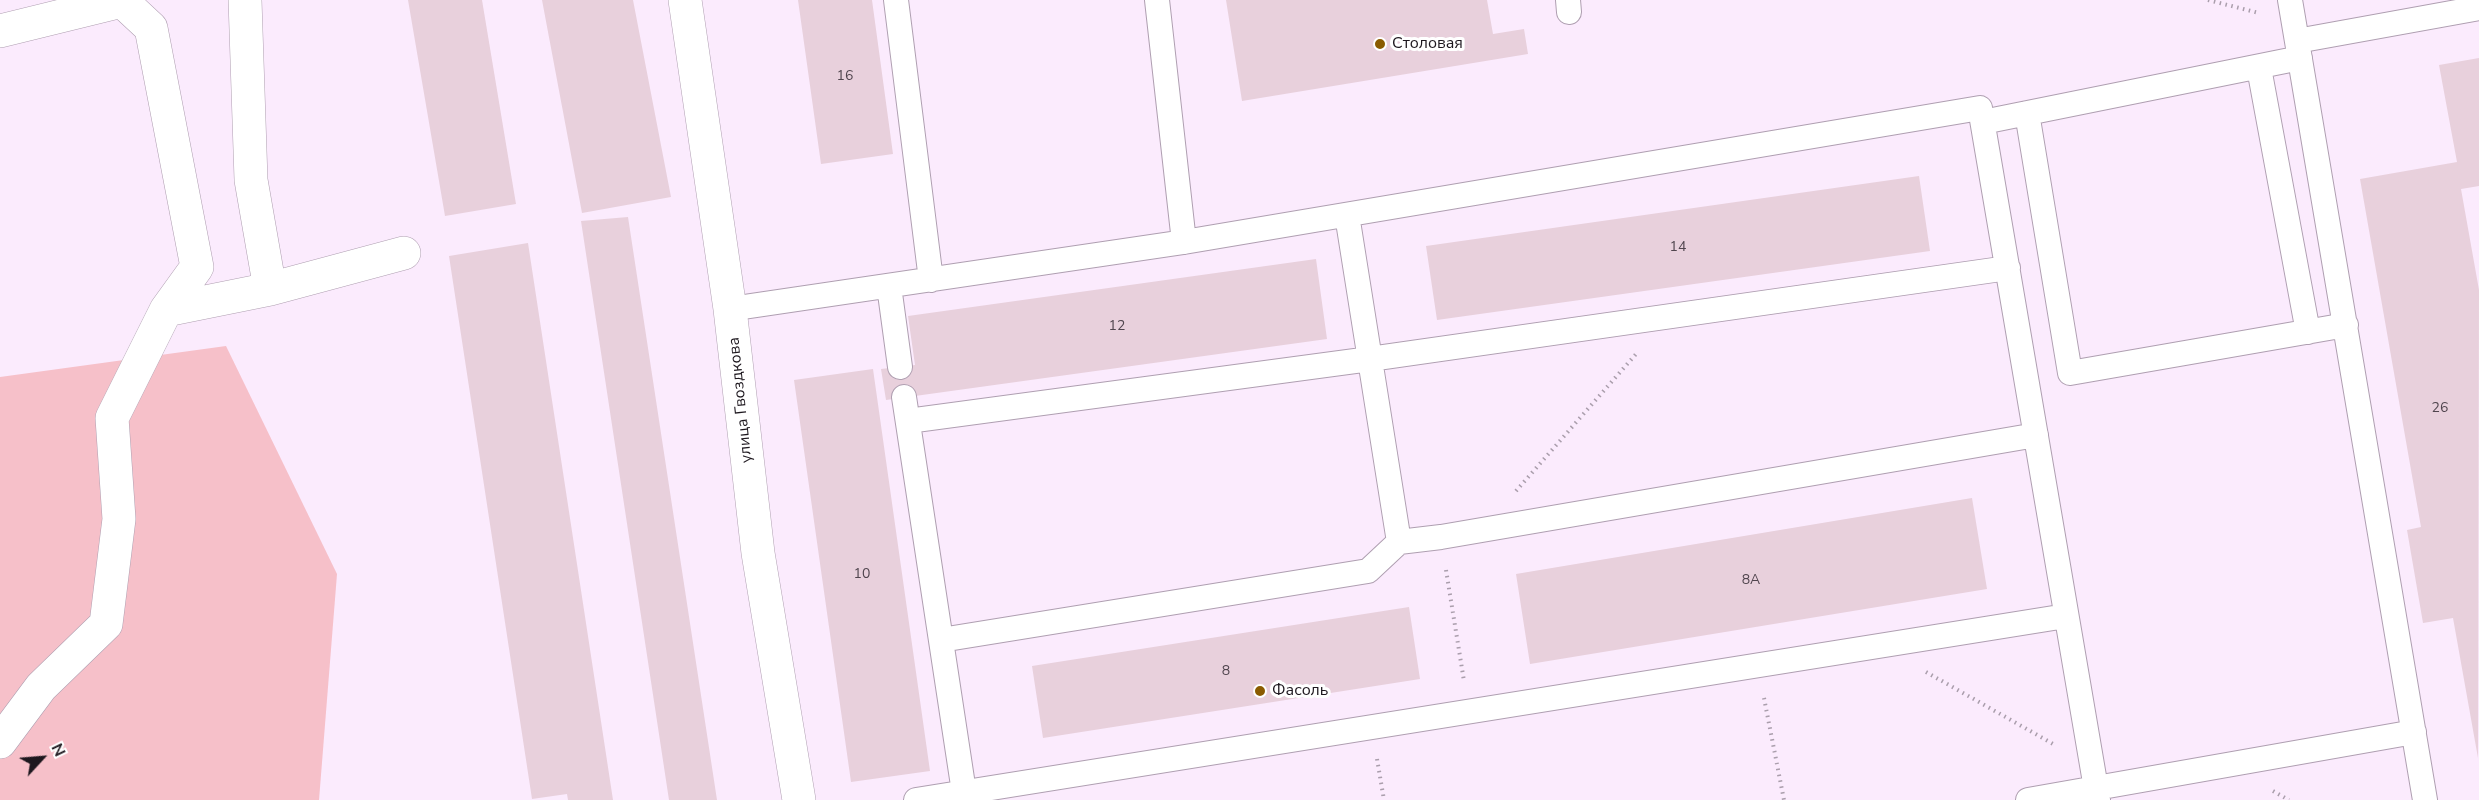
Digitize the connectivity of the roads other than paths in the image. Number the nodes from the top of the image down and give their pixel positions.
1 (245, 0) edge
2 (685, 0) edge
3 (896, 0) edge
4 (1157, 0) edge
5 (2479, 8) edge
6 (2295, 30) edge
7 (0, 31) edge
8 (2259, 68) junction
9 (2026, 113) junction
10 (1983, 122) junction
11 (1347, 215) junction
12 (1184, 242) junction
13 (404, 253) dead end
14 (2008, 268) junction
15 (931, 280) junction
16 (889, 286) junction
17 (270, 289) junction
18 (730, 309) junction
19 (166, 310) junction
20 (2346, 325) junction
21 (2308, 332) junction
22 (1370, 359) junction
23 (900, 367) dead end
24 (904, 398) dead end
25 (908, 422) junction
26 (2036, 435) junction
27 (1399, 542) junction
28 (2066, 616) junction
29 (941, 640) junction
30 (2414, 732) junction
31 (0, 742) edge
32 (2096, 785) edge
33 (964, 792) junction
34 (799, 800) edge
35 (916, 800) edge
36 (2028, 800) edge
37 (2425, 800) edge

1 - 17 street
2 - 18 street, улица Гвоздкова
3 - 15 lane
4 - 12 lane
5 - 6 lane
6 - 8 lane
6 - 20 lane
7 - 19 street
8 - 9 lane
8 - 21 lane
9 - 10 lane
9 - 21 lane
10 - 11 lane
10 - 14 lane
11 - 12 lane
11 - 22 lane
12 - 15 lane
13 - 17 street
14 - 22 lane
14 - 26 lane
15 - 16 lane
16 - 18 lane
16 - 23 lane
17 - 19 street
18 - 34 street, улица Гвоздкова
19 - 31 street
20 - 21 lane
20 - 30 lane
22 - 25 lane
22 - 27 lane
24 - 25 lane
25 - 29 lane
26 - 27 lane
26 - 28 lane
27 - 29 lane
28 - 32 lane
28 - 33 lane
29 - 33 lane
30 - 32 lane
30 - 37 lane
32 - 36 lane
33 - 35 lane

